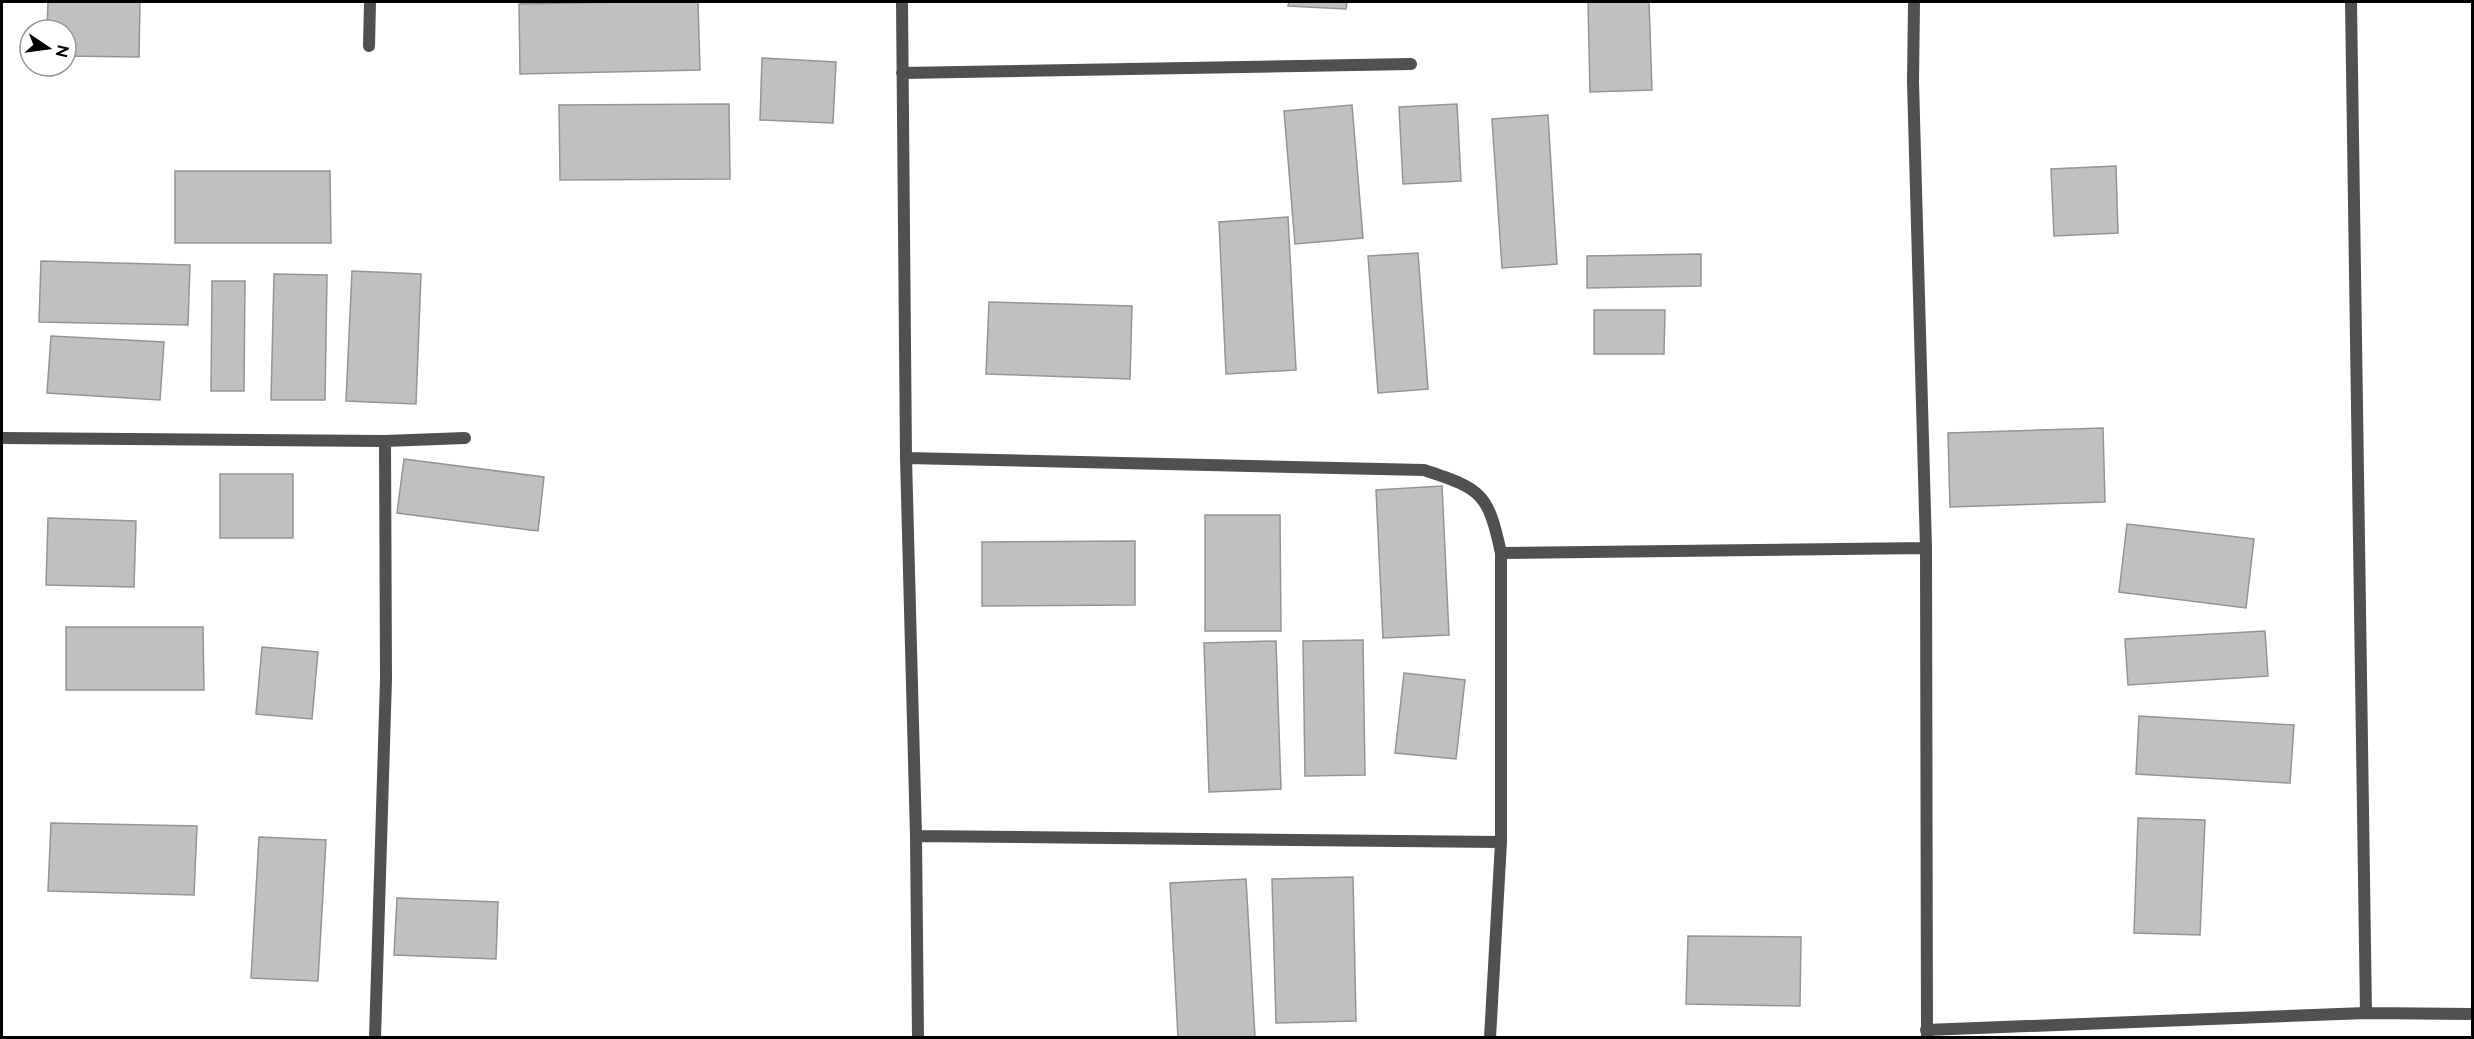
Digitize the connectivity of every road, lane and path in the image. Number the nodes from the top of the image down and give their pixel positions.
1 (370, 2) edge
2 (902, 2) edge
3 (1914, 2) edge
4 (2351, 2) edge
5 (369, 46) dead end
6 (1411, 64) dead end
7 (902, 73) junction
8 (2, 438) edge
9 (465, 438) dead end
10 (385, 441) junction
11 (906, 458) junction
12 (1926, 548) junction
13 (1501, 553) junction
14 (916, 836) junction
15 (1501, 842) junction
16 (2366, 1013) junction
17 (2472, 1014) edge
18 (1927, 1034) edge
19 (375, 1038) edge
20 (918, 1038) edge
21 (1490, 1038) edge

1 - 5 street
2 - 7 street
3 - 12 street
4 - 16 street
6 - 7 street
7 - 11 street
8 - 10 street
9 - 10 street
10 - 19 street
11 - 13 street
11 - 14 street
12 - 13 street
12 - 18 street
13 - 15 street
14 - 15 street
14 - 20 street
15 - 21 street
16 - 17 street
16 - 18 street

